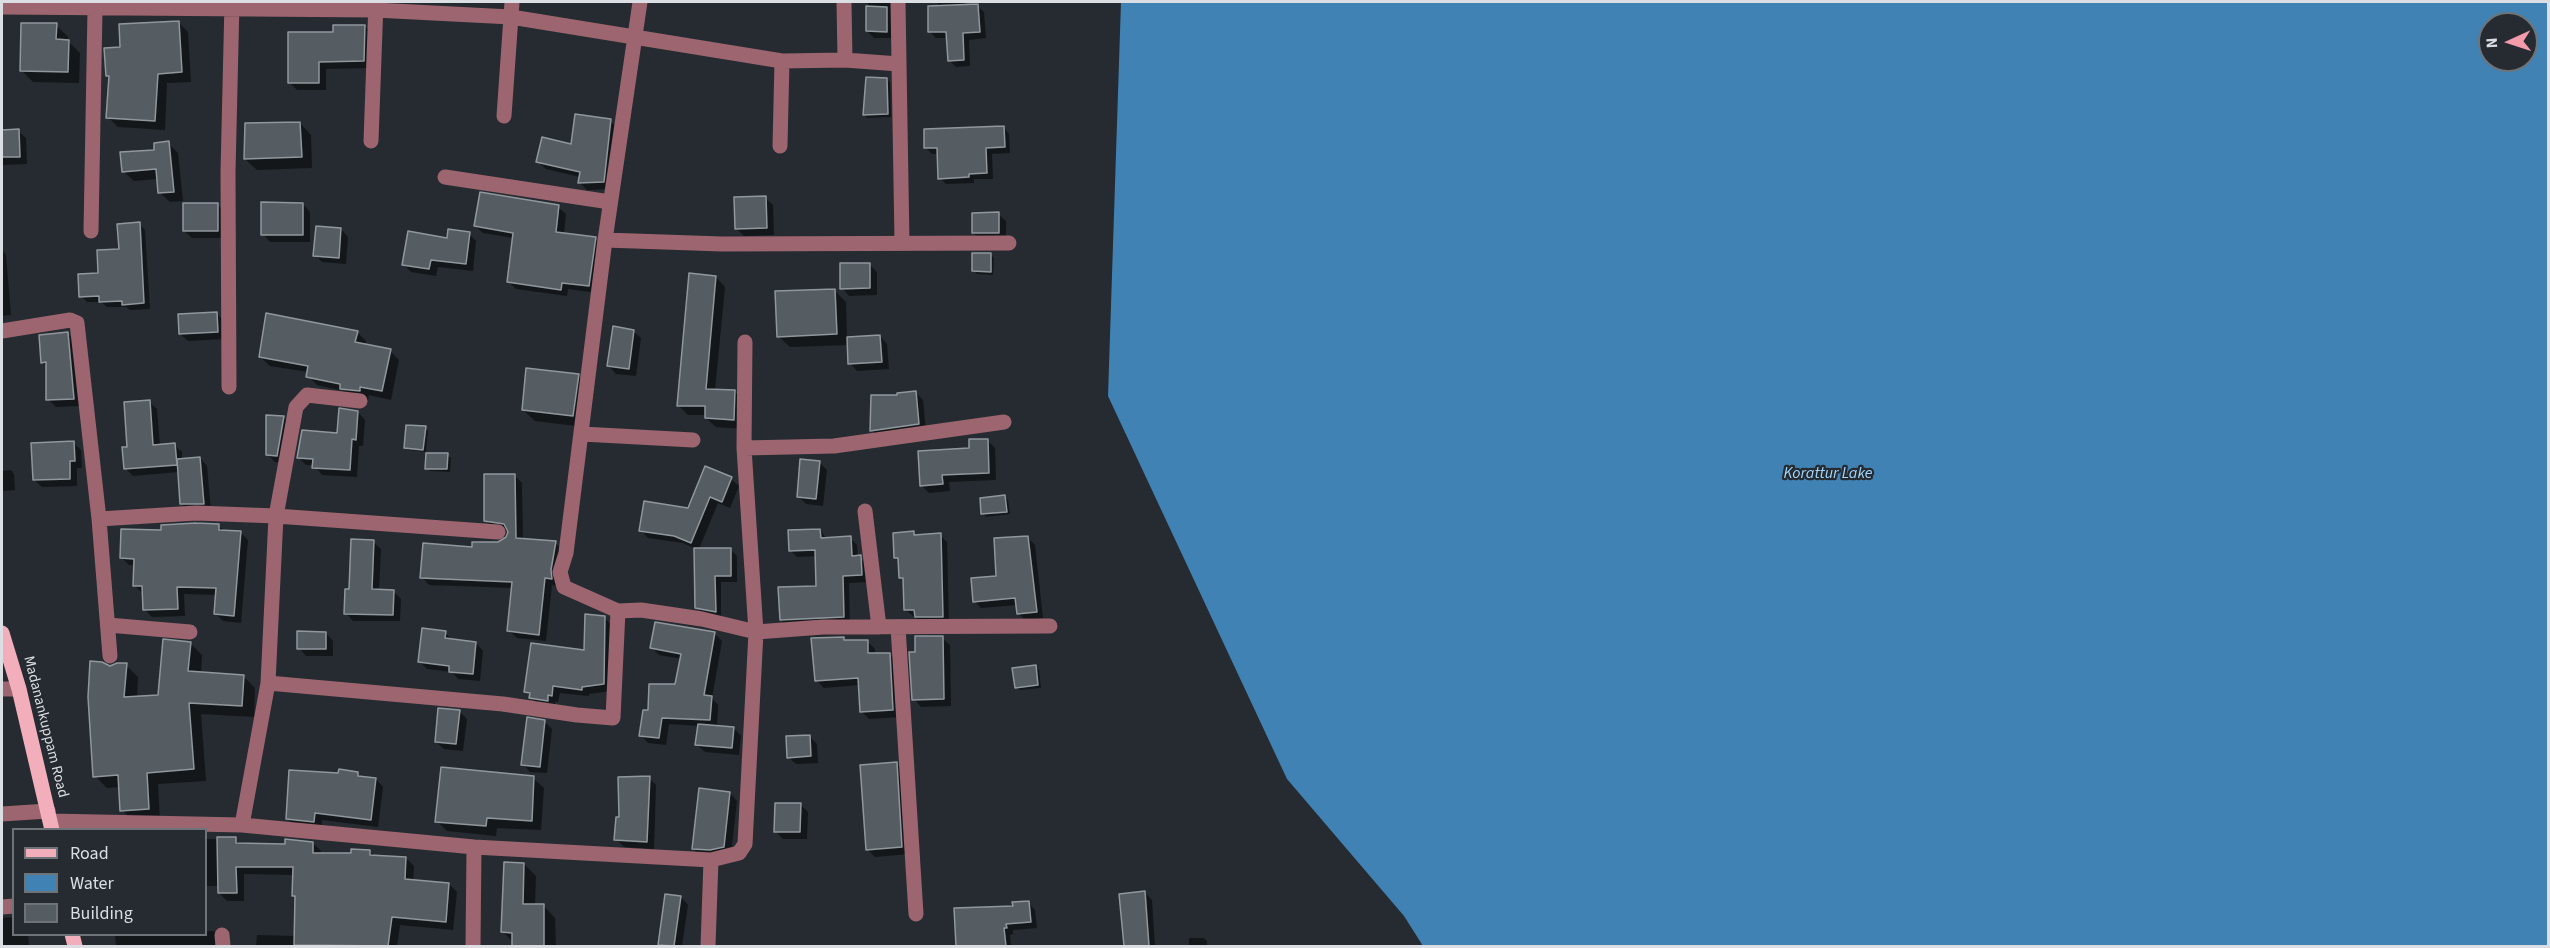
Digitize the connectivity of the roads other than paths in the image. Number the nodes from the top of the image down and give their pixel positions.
1 (639, 2) edge
2 (844, 2) edge
3 (898, 2) edge
4 (232, 5) edge
5 (375, 6) edge
6 (2, 7) edge
7 (95, 9) junction
8 (512, 9) edge
9 (635, 37) junction
10 (845, 60) junction
11 (782, 61) junction
12 (899, 64) junction
13 (504, 116) dead end
14 (371, 141) dead end
15 (780, 146) dead end
16 (445, 177) dead end
17 (610, 202) junction
18 (91, 231) dead end
19 (605, 240) junction
20 (902, 243) junction
21 (1009, 243) dead end
22 (2, 331) edge
23 (745, 342) dead end
24 (229, 387) dead end
25 (360, 400) dead end
26 (1004, 422) dead end
27 (582, 434) junction
28 (693, 440) dead end
29 (744, 448) junction
30 (865, 511) dead end
31 (276, 516) junction
32 (99, 519) junction
33 (498, 532) dead end
34 (618, 611) junction
35 (108, 625) junction
36 (1050, 626) dead end
37 (879, 627) junction
38 (898, 627) junction
39 (190, 632) dead end
40 (756, 633) junction
41 (2, 634) edge
42 (110, 656) dead end
43 (268, 683) junction
44 (2, 689) edge
45 (19, 689) junction
46 (2, 814) edge
47 (50, 821) edge
48 (242, 825) junction
49 (474, 847) junction
50 (711, 860) junction
51 (916, 914) dead end
52 (472, 946) edge
53 (708, 946) edge

1 - 9 street
2 - 10 street
3 - 12 street
4 - 5 street
4 - 7 street
4 - 24 street
5 - 8 street
5 - 14 street
6 - 7 street
7 - 18 street
8 - 9 street
8 - 13 street
9 - 11 street
9 - 17 street
10 - 11 street
10 - 12 street
11 - 15 street
12 - 20 street
16 - 17 street
17 - 19 street
19 - 20 street
19 - 27 street
20 - 21 street
22 - 32 street
23 - 29 street
25 - 31 street
26 - 29 street
27 - 28 street
27 - 34 street
29 - 40 street
30 - 37 street
31 - 32 street
31 - 33 street
31 - 43 street
32 - 35 street
34 - 40 street
34 - 43 street
35 - 39 street
35 - 42 street
36 - 38 street
37 - 38 street
37 - 40 street
38 - 51 street
40 - 50 street
41 - 45 main road, Madanankuppam Road
43 - 48 street
44 - 45 street
45 - 47 main road, Madanankuppam Road
46 - 47 street
47 - 48 street
48 - 49 street
49 - 50 street
49 - 52 street
50 - 53 street

